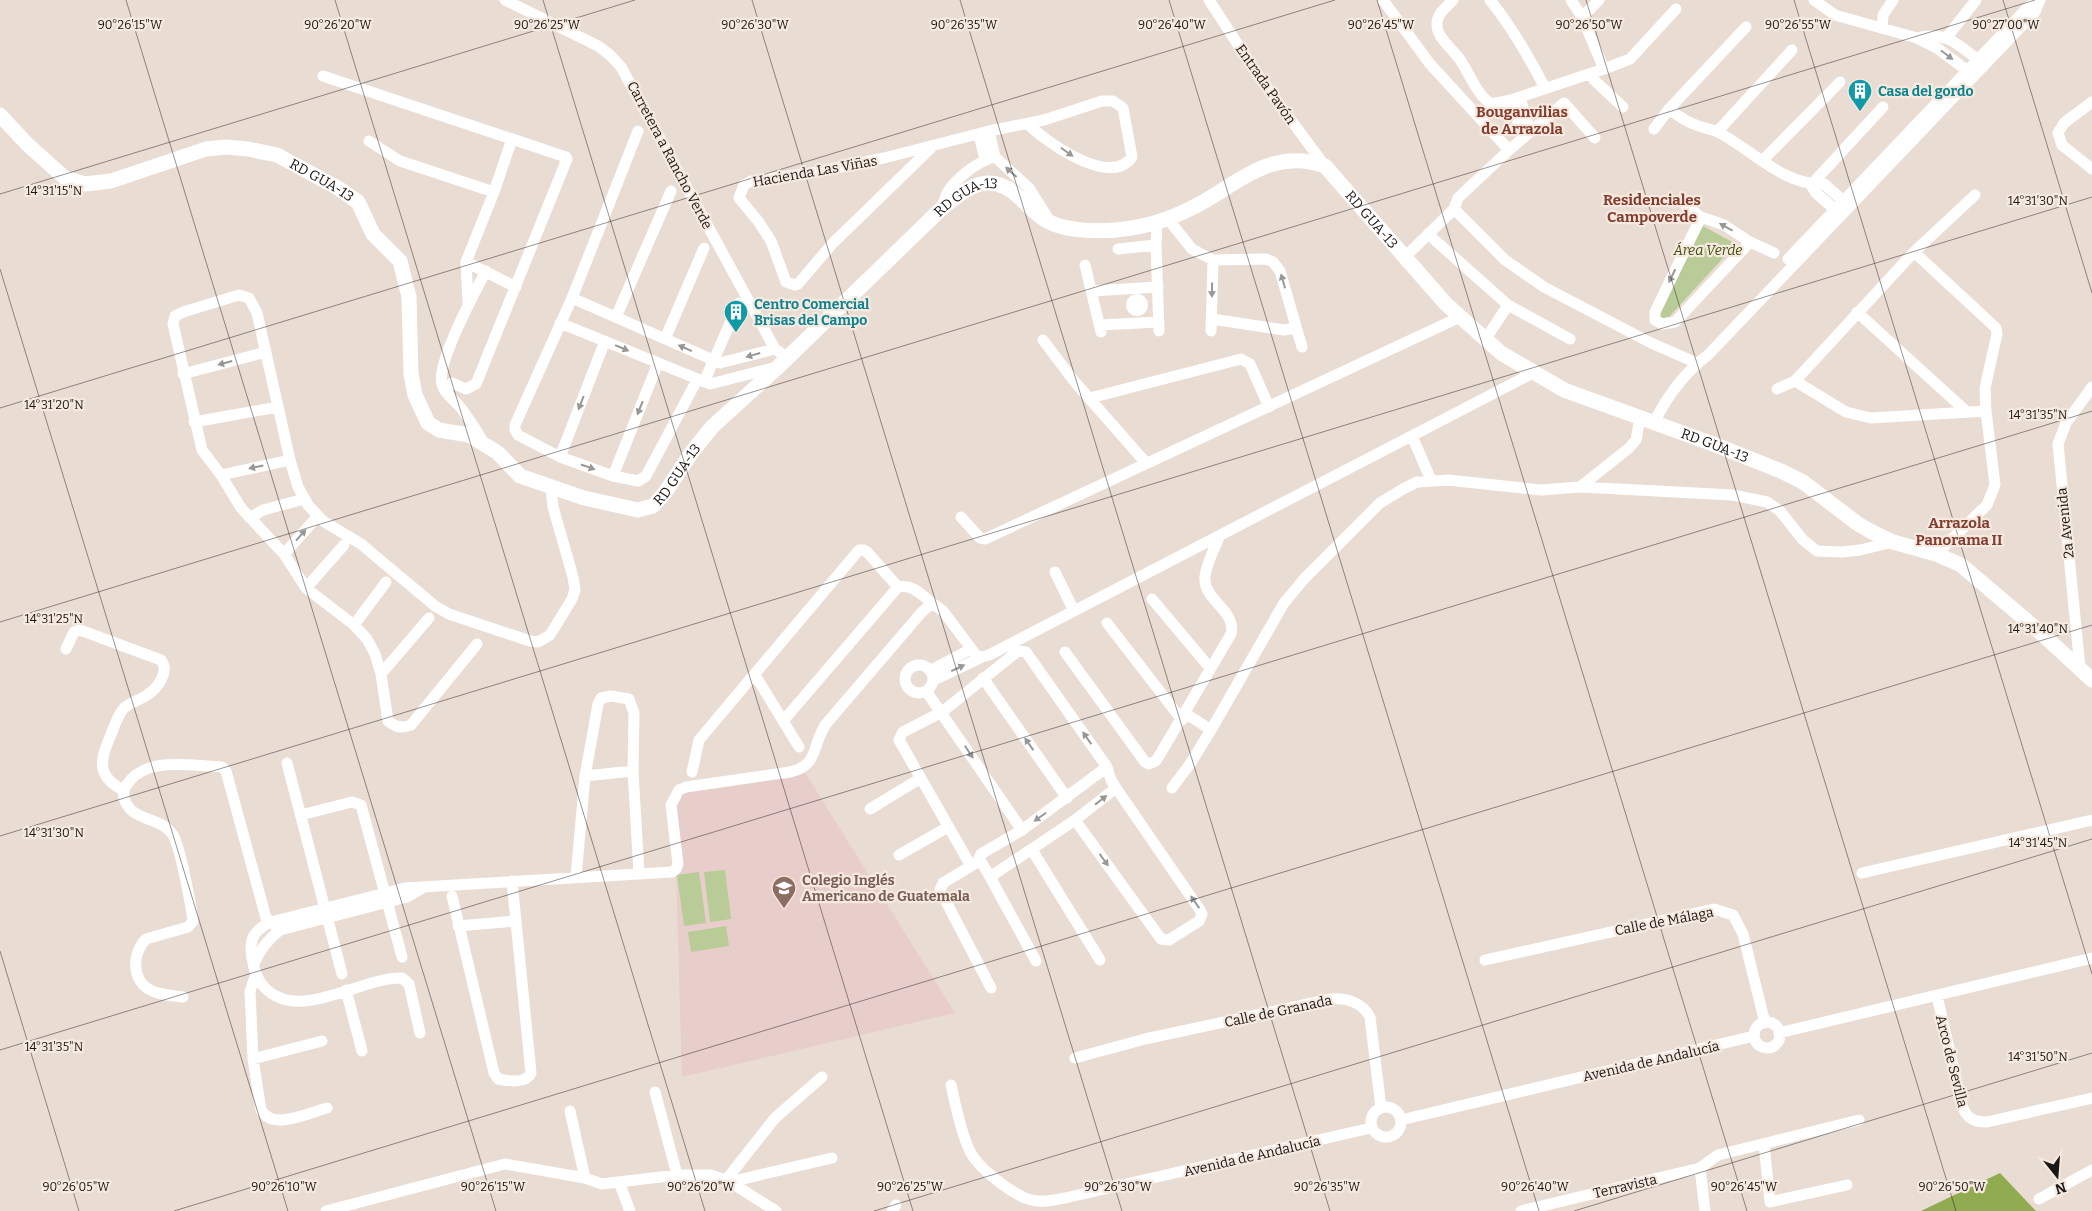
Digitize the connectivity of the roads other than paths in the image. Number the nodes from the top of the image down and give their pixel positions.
1 (506, 0) edge
2 (1209, 0) edge
3 (1383, 0) edge
4 (1453, 0) edge
5 (1490, 0) edge
6 (1571, 0) edge
7 (1599, 0) edge
8 (1814, 0) edge
9 (1893, 0) edge
10 (1976, 0) edge
11 (1676, 9) dead end
12 (1582, 17) junction
13 (1746, 27) dead end
14 (1882, 28) junction
15 (1947, 37) junction
16 (1917, 38) junction
17 (1792, 50) dead end
18 (1981, 62) junction
19 (1604, 69) junction
20 (1970, 73) junction
21 (1591, 74) junction
22 (323, 76) dead end
23 (1840, 82) dead end
24 (1545, 88) junction
25 (1516, 98) junction
26 (2092, 102) edge
27 (1622, 107) dead end
28 (1883, 107) dead end
29 (1669, 109) junction
30 (0, 115) edge
31 (1028, 124) junction
32 (1654, 129) dead end
33 (638, 131) dead end
34 (984, 132) junction
35 (1717, 132) junction
36 (1527, 135) junction
37 (512, 138) junction
38 (1596, 138) dead end
39 (369, 140) dead end
40 (932, 146) junction
41 (1509, 150) junction
42 (990, 159) junction
43 (1762, 161) junction
44 (1325, 166) junction
45 (2092, 170) edge
46 (1811, 185) junction
47 (671, 191) dead end
48 (494, 192) junction
49 (1975, 195) dead end
50 (1846, 203) junction
51 (1686, 206) dead end
52 (941, 208) junction
53 (1454, 210) junction
54 (1838, 212) junction
55 (1702, 217) junction
56 (1162, 220) junction
57 (1052, 223) junction
58 (1428, 234) junction
59 (1750, 242) junction
60 (1156, 245) junction
61 (704, 248) dead end
62 (1118, 248) dead end
63 (1914, 252) junction
64 (1774, 253) dead end
65 (1404, 258) junction
66 (1213, 260) junction
67 (466, 262) junction
68 (1085, 265) dead end
69 (486, 270) junction
70 (516, 287) junction
71 (1158, 287) junction
72 (1092, 291) junction
73 (572, 298) junction
74 (1138, 301) junction
75 (739, 304) dead end
76 (468, 305) junction
77 (1508, 305) junction
78 (1158, 306) junction
79 (1857, 312) junction
80 (616, 318) junction
81 (1460, 318) junction
82 (1212, 319) junction
83 (560, 322) junction
84 (1658, 322) junction
85 (1138, 323) junction
86 (1296, 328) junction
87 (1211, 331) dead end
88 (666, 339) junction
89 (1570, 339) dead end
90 (1043, 340) dead end
91 (1485, 340) junction
92 (605, 341) junction
93 (1647, 341) junction
94 (1302, 347) dead end
95 (775, 349) junction
96 (266, 352) junction
97 (717, 361) junction
98 (783, 362) junction
99 (658, 363) junction
100 (1697, 363) junction
101 (1533, 373) junction
102 (183, 374) junction
103 (701, 381) junction
104 (722, 381) junction
105 (1795, 381) junction
106 (2092, 387) edge
107 (1777, 389) dead end
108 (445, 390) junction
109 (1090, 398) junction
110 (278, 406) junction
111 (1269, 407) junction
112 (1966, 411) junction
113 (1986, 411) junction
114 (1647, 421) junction
115 (194, 422) junction
116 (1412, 436) junction
117 (486, 445) junction
118 (560, 457) junction
119 (290, 460) junction
120 (1146, 463) junction
121 (221, 475) junction
122 (613, 476) junction
123 (1432, 480) junction
124 (551, 486) junction
125 (1580, 487) junction
126 (304, 499) junction
127 (318, 516) junction
128 (961, 517) dead end
129 (250, 518) junction
130 (1220, 535) junction
131 (1893, 542) junction
132 (344, 545) dead end
133 (284, 554) junction
134 (1936, 554) junction
135 (1054, 572) dead end
136 (386, 582) dead end
137 (898, 587) junction
138 (306, 588) junction
139 (1152, 599) dead end
140 (932, 603) junction
141 (1074, 611) junction
142 (429, 618) dead end
143 (1107, 623) dead end
144 (354, 625) junction
145 (477, 644) dead end
146 (66, 648) dead end
147 (971, 649) junction
148 (1065, 652) dead end
149 (982, 657) junction
150 (1210, 668) junction
151 (2080, 668) junction
152 (381, 674) junction
153 (755, 675) junction
154 (933, 675) junction
155 (982, 678) junction
156 (2092, 680) edge
157 (926, 691) junction
158 (942, 712) junction
159 (1183, 716) junction
160 (783, 721) junction
161 (1211, 730) junction
162 (799, 747) dead end
163 (287, 763) dead end
164 (1108, 767) junction
165 (632, 771) junction
166 (692, 772) dead end
167 (585, 776) junction
168 (920, 778) junction
169 (1116, 788) junction
170 (1172, 788) dead end
171 (124, 790) junction
172 (1067, 798) junction
173 (870, 809) dead end
174 (301, 815) junction
175 (1075, 820) junction
176 (2092, 820) edge
177 (948, 827) junction
178 (1022, 830) junction
179 (1032, 850) junction
180 (899, 855) dead end
181 (975, 863) junction
182 (1862, 873) dead end
183 (639, 874) junction
184 (576, 877) junction
185 (990, 877) junction
186 (512, 881) junction
187 (452, 896) dead end
188 (385, 898) junction
189 (326, 912) junction
190 (516, 921) junction
191 (270, 922) junction
192 (458, 926) junction
193 (280, 930) junction
194 (402, 957) dead end
195 (2092, 958) edge
196 (1100, 960) dead end
197 (1485, 960) dead end
198 (1036, 961) dead end
199 (255, 969) junction
200 (342, 974) dead end
201 (991, 988) dead end
202 (346, 990) junction
203 (1937, 996) junction
204 (183, 997) dead end
205 (1764, 1023) junction
206 (420, 1033) dead end
207 (1779, 1033) junction
208 (1754, 1036) junction
209 (322, 1041) dead end
210 (362, 1051) dead end
211 (1075, 1058) dead end
212 (253, 1059) junction
213 (822, 1077) dead end
214 (953, 1091) dead end
215 (655, 1092) dead end
216 (2092, 1098) edge
217 (327, 1108) dead end
218 (1381, 1108) junction
219 (570, 1111) dead end
220 (1401, 1120) junction
221 (1859, 1120) dead end
222 (1371, 1128) junction
223 (1764, 1144) junction
224 (832, 1158) dead end
225 (1700, 1168) junction
226 (2092, 1170) edge
227 (677, 1174) junction
228 (585, 1178) junction
229 (728, 1181) junction
230 (619, 1182) junction
231 (1847, 1185) dead end
232 (2039, 1199) dead end
233 (326, 1211) edge
234 (630, 1211) edge
235 (776, 1211) edge
236 (1521, 1211) edge
237 (1705, 1211) edge

1 - 95 street, Carretera a Rancho Verde
2 - 44 street, Entrada Pavón
3 - 41 street
4 - 25 street
5 - 24 street
6 - 12 street
7 - 12 street
8 - 14 street
9 - 14 street
10 - 15 street
11 - 19 street
12 - 19 street
13 - 29 street
14 - 16 street
15 - 16 street
15 - 18 street
16 -> 20 street
17 - 35 street
18 - 18 street
18 - 20 street
19 - 21 street
20 - 50 street
21 - 24 street
21 - 27 street
22 - 37 street
23 - 43 street
24 - 25 street
25 - 36 street
26 - 45 street
28 - 46 street
29 - 32 street
29 - 35 street
30 - 117 main road, RD GUA-13
31 -> 31 street, Hacienda Las Viñas
31 - 34 street, Hacienda Las Viñas
33 - 73 street
34 - 40 street, Hacienda Las Viñas
34 - 42 street
35 - 43 street
36 - 38 street
36 - 41 street
37 - 48 street
37 - 70 street
39 - 48 street
40 - 40 street, Hacienda Las Viñas
41 - 53 street
42 - 52 street
57 -> 42 street
43 - 46 street
44 - 56 main road, RD GUA-13
44 - 65 main road, RD GUA-13
46 - 50 street
46 - 54 street
47 - 80 street
48 - 67 street
49 - 63 street
50 - 54 street
51 - 55 street
52 - 57 main road, RD GUA-13
52 - 98 main road, RD GUA-13
53 - 58 street
53 - 93 street
54 - 100 street
59 -> 55 street
55 -> 84 street
56 - 57 main road, RD GUA-13
56 - 60 street
56 - 66 street
58 - 65 street
58 - 77 street
59 - 64 street
59 - 84 street
60 - 62 street
60 - 71 street
61 - 88 street
63 - 79 street
63 - 113 street
65 - 81 main road, RD GUA-13
66 -> 82 street
86 -> 66 street
67 - 69 street
67 - 76 street
68 - 72 street
69 - 70 street
69 - 76 street
70 - 108 street
71 - 74 street
71 - 78 street
72 - 74 street
72 - 85 street
73 - 80 street
73 - 83 street
74 - 78 street
74 - 85 street
75 - 97 street
76 - 108 street
77 - 89 street
77 - 91 street
78 - 85 street
79 - 105 street
79 - 112 street
80 - 88 street
81 - 91 main road, RD GUA-13
81 - 111 street
82 - 86 street
82 - 87 street
83 - 92 street
83 - 118 street
84 - 93 street
86 - 94 street
97 -> 88 street
90 - 109 street
91 - 101 main road, RD GUA-13
92 -> 99 street
92 -> 118 street
93 - 100 street
95 -> 97 street
95 - 98 street, Carretera a Rancho Verde
96 -> 102 street
96 - 102 street
96 - 110 street
97 - 103 street
97 - 104 street
98 - 104 street
98 - 124 main road, RD GUA-13
99 - 103 street
99 -> 122 street
100 - 114 street
101 - 114 main road, RD GUA-13
101 - 116 street
102 - 115 street
103 - 104 street
103 - 122 street
105 - 107 street
105 - 112 street
106 - 151 street, 2a Avenida
108 - 117 street
109 - 111 street
109 - 120 street
110 - 115 street
110 - 119 street
111 - 120 street
112 - 113 street
113 - 134 street
114 - 125 street
114 - 131 main road, RD GUA-13
115 - 121 street
116 - 123 street
116 - 130 street
117 - 124 main road, RD GUA-13
118 -> 122 street
119 -> 121 street
119 - 126 street
120 - 128 street
121 - 129 street
123 - 125 street
123 - 161 street
124 - 127 street
125 - 131 street
126 - 127 street
126 - 129 street
133 -> 127 street
129 - 133 street
130 - 141 street
130 - 150 street
131 - 134 main road, RD GUA-13
132 - 138 street
133 - 138 street
134 - 151 main road, RD GUA-13
135 - 141 street
136 - 144 street
137 - 140 street
137 - 153 street
137 - 160 street
138 - 144 street
139 - 150 street
140 - 147 street
140 - 183 street
141 - 149 street
142 - 152 street
143 - 159 street
144 - 152 street
145 - 152 street
146 - 171 street
147 - 149 street
147 - 154 street
148 - 159 street
154 -> 149 street
150 - 159 street
151 - 156 main road, RD GUA-13
153 - 160 street
153 - 166 street
154 - 157 street
154 - 157 street
155 - 158 street
164 -> 155 street
172 -> 155 street
157 - 158 street
158 - 168 street
158 -> 178 street
159 - 161 street
160 - 162 street
161 - 170 street
163 - 174 street
164 - 169 street
164 - 172 street
165 - 167 street
165 - 167 street
165 - 183 street
167 - 184 street
168 - 173 street
168 - 177 street
175 -> 169 street
175 -> 169 street
171 - 191 street
171 - 204 street
172 -> 178 street
174 - 188 street
174 - 189 street
175 - 179 street
176 - 182 street
177 - 180 street
177 - 181 street
178 - 181 street
179 - 185 street
179 - 196 street
181 - 185 street
181 - 201 street
183 - 184 street
184 - 186 street
185 - 198 street
186 - 188 street
186 - 190 street
187 - 192 street
188 - 189 street
188 - 194 street
189 - 191 street
189 - 193 street
189 - 200 street
190 - 192 street
190 - 192 street
191 - 193 street
191 - 199 street
193 - 199 street
195 - 203 street
197 - 205 street, Calle de Málaga
199 - 202 street
199 - 212 street
202 - 206 street
202 - 210 street
203 - 207 street
203 - 216 street, Arco de Sevilla
205 - 207 street
205 - 208 street
207 - 208 street
208 - 220 street, Avenida de Andalucía
209 - 212 street
211 - 218 street, Calle de Granada
212 - 217 street
213 - 229 street
214 - 222 street, Avenida de Andalucía
215 - 227 street
218 - 220 street
218 - 222 street
219 - 228 street
220 - 222 street
221 - 223 street, Terravista
223 - 225 street, Terravista
223 - 231 street
224 - 229 street
225 - 236 street, Terravista
225 - 237 street
226 - 232 street
227 - 229 street
227 - 230 street
228 - 230 street
228 - 233 street
229 - 235 street
230 - 234 street

